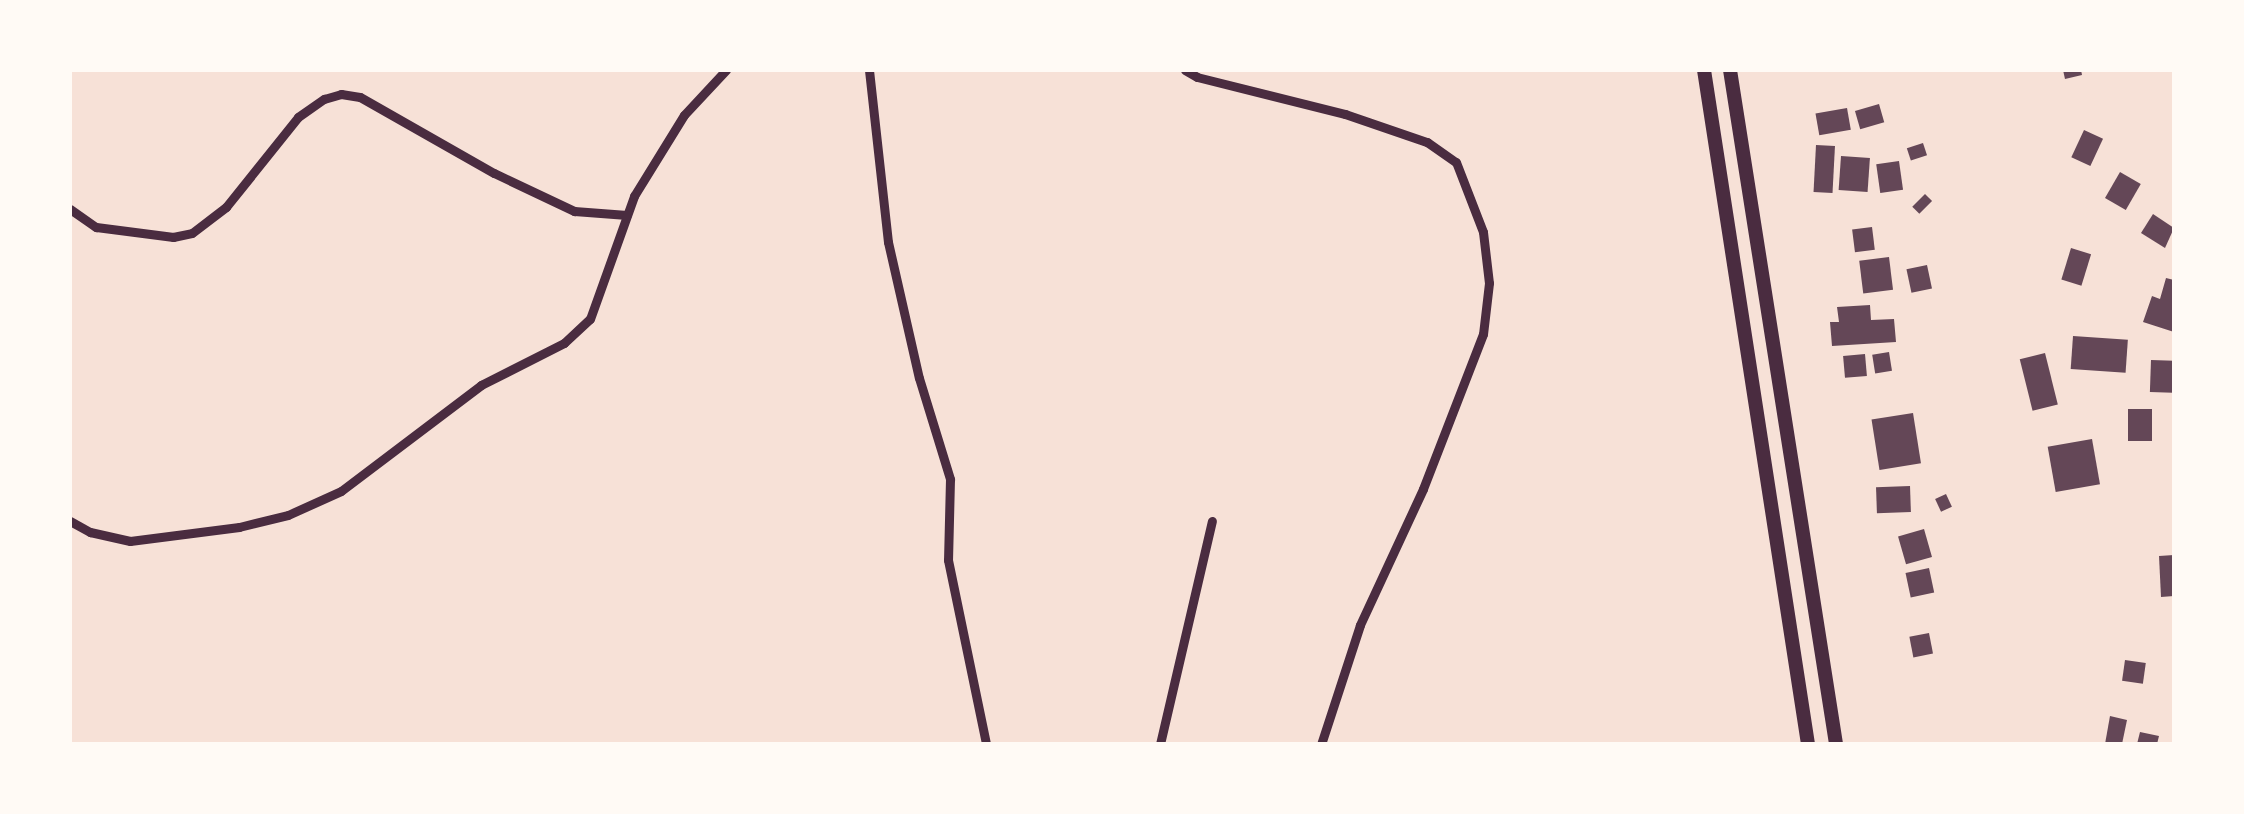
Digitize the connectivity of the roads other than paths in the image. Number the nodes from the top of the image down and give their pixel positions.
1 (726, 70) edge
2 (869, 70) edge
3 (1185, 70) edge
4 (1704, 70) edge
5 (1730, 70) edge
6 (70, 209) edge
7 (627, 214) junction
8 (1212, 520) dead end
9 (70, 522) edge
10 (986, 744) edge
11 (1160, 744) edge
12 (1321, 744) edge
13 (1808, 744) edge
14 (1836, 744) edge

1 - 7 street
2 - 10 street
3 - 12 street
4 - 13 highway
5 - 14 highway
6 - 7 street
7 - 9 street
8 - 11 street

